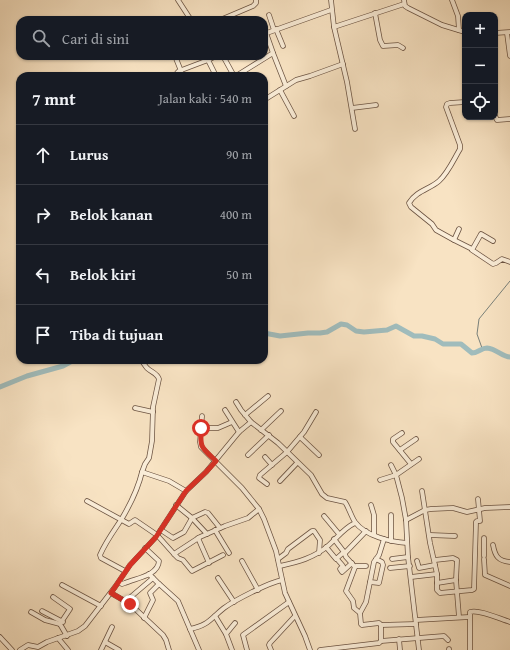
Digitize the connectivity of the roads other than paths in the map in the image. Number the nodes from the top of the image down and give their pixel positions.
1 (178, 0) edge
2 (256, 0) edge
3 (331, 0) edge
4 (452, 0) edge
5 (404, 2) edge
6 (331, 10) junction
7 (375, 13) junction
8 (270, 15) dead end
9 (188, 16) edge
10 (229, 16) edge
11 (334, 27) junction
12 (275, 29) junction
13 (459, 30) junction
14 (462, 31) edge
15 (268, 32) edge
16 (508, 32) edge
17 (498, 33) edge
18 (268, 40) edge
19 (283, 46) dead end
20 (403, 48) dead end
21 (273, 53) junction
22 (268, 56) edge
23 (510, 56) edge
24 (177, 60) edge
25 (208, 60) joint
26 (225, 60) edge
27 (261, 60) edge
28 (343, 64) junction
29 (181, 70) junction
30 (177, 72) edge
31 (214, 72) edge
32 (233, 72) edge
33 (242, 72) edge
34 (286, 86) junction
35 (280, 90) junction
36 (268, 98) edge
37 (462, 102) edge
38 (376, 105) dead end
39 (352, 108) junction
40 (294, 116) dead end
41 (498, 120) edge
42 (510, 120) edge
43 (355, 129) dead end
44 (459, 229) dead end
45 (454, 240) junction
46 (493, 241) dead end
47 (472, 249) junction
48 (510, 262) edge
49 (144, 364) edge
50 (268, 396) dead end
51 (236, 402) dead end
52 (135, 408) dead end
53 (225, 410) dead end
54 (281, 411) dead end
55 (152, 412) junction
56 (316, 412) dead end
57 (245, 415) junction
58 (202, 416) dead end
59 (232, 422) junction
60 (251, 422) junction
61 (201, 428) junction
62 (261, 430) junction
63 (239, 432) junction
64 (402, 433) dead end
65 (269, 436) junction
66 (300, 437) junction
67 (416, 439) dead end
68 (400, 450) junction
69 (287, 452) junction
70 (248, 455) dead end
71 (319, 455) dead end
72 (265, 457) dead end
73 (419, 459) dead end
74 (216, 461) junction
75 (297, 463) junction
76 (411, 464) junction
77 (272, 465) junction
78 (391, 465) dead end
79 (142, 472) junction
80 (396, 475) junction
81 (380, 480) dead end
82 (280, 482) dead end
83 (267, 484) dead end
84 (186, 491) junction
85 (422, 491) dead end
86 (478, 499) dead end
87 (87, 501) dead end
88 (176, 505) junction
89 (371, 505) dead end
90 (510, 507) edge
91 (259, 509) junction
92 (479, 509) junction
93 (425, 510) junction
94 (391, 515) dead end
95 (324, 516) dead end
96 (192, 518) junction
97 (121, 519) junction
98 (406, 520) junction
99 (355, 523) junction
100 (220, 528) junction
101 (161, 530) junction
102 (215, 530) junction
103 (366, 531) junction
104 (207, 534) junction
105 (339, 534) junction
106 (374, 535) junction
107 (430, 535) junction
108 (157, 536) junction
109 (455, 536) dead end
110 (198, 538) junction
111 (484, 538) dead end
112 (384, 539) junction
113 (334, 540) junction
114 (391, 541) junction
115 (407, 543) junction
116 (493, 545) dead end
117 (326, 547) junction
118 (145, 548) junction
119 (229, 553) dead end
120 (319, 553) junction
121 (344, 553) junction
122 (174, 554) junction
123 (224, 555) dead end
124 (408, 557) junction
125 (278, 559) junction
126 (337, 559) junction
127 (376, 559) junction
128 (392, 559) dead end
129 (242, 561) dead end
130 (417, 561) dead end
131 (435, 562) junction
132 (510, 562) edge
133 (209, 563) junction
134 (352, 563) junction
135 (280, 566) junction
136 (366, 566) dead end
137 (410, 566) junction
138 (355, 567) junction
139 (390, 568) dead end
140 (125, 571) junction
141 (149, 574) junction
142 (437, 574) junction
143 (411, 577) junction
144 (153, 578) junction
145 (218, 578) dead end
146 (282, 580) junction
147 (456, 580) junction
148 (118, 582) junction
149 (370, 582) junction
150 (437, 583) junction
151 (159, 584) junction
152 (62, 585) dead end
153 (510, 586) edge
154 (258, 590) junction
155 (457, 592) junction
156 (111, 593) junction
157 (53, 597) dead end
158 (126, 601) junction
159 (234, 602) junction
160 (289, 602) junction
161 (101, 606) junction
162 (42, 611) dead end
163 (31, 612) dead end
164 (360, 613) junction
165 (215, 616) junction
166 (296, 616) junction
167 (469, 617) junction
168 (144, 618) junction
169 (459, 618) junction
170 (416, 622) junction
171 (510, 622) edge
172 (61, 623) junction
173 (235, 623) dead end
174 (381, 625) junction
175 (112, 627) dead end
176 (190, 628) junction
177 (226, 634) junction
178 (67, 636) junction
179 (0, 637) edge
180 (58, 638) junction
181 (418, 638) junction
182 (399, 639) junction
183 (448, 640) dead end
184 (381, 641) junction
185 (105, 642) junction
186 (12, 650) edge
187 (20, 650) edge
188 (68, 650) edge
189 (101, 650) edge
190 (119, 650) edge
191 (169, 650) edge
192 (199, 650) edge
193 (232, 650) edge
194 (247, 650) edge
195 (271, 650) edge
196 (310, 650) edge
197 (320, 650) edge
198 (400, 650) edge
199 (419, 650) edge
200 (470, 650) edge

1 - 9 street
2 - 10 street
3 - 6 street
4 - 13 street
5 - 7 street
5 - 13 street
6 - 11 street
6 - 12 street
7 - 11 street
7 - 20 street
8 - 12 street
11 - 28 street
12 - 15 street
12 - 19 street
13 - 14 street
16 - 17 street
16 - 23 street
18 - 21 street
21 - 22 street
21 - 34 street
24 - 29 street
25 - 29 street
25 - 31 street
26 - 32 street
27 - 33 street
28 - 34 street
28 - 39 street
29 - 30 street
34 - 35 street
35 - 36 street
35 - 40 street
37 - 45 street
38 - 39 street
39 - 43 street
41 - 42 street
44 - 45 street
45 - 47 street
46 - 47 street
47 - 48 street
49 - 55 street
50 - 57 street
51 - 57 street
52 - 55 street
53 - 59 street
54 - 62 street
55 - 79 street
56 - 66 street
57 - 60 street
58 - 61 street
59 - 61 street
59 - 63 street
60 - 62 street
60 - 63 street
61 - 74 street
62 - 65 street
63 - 74 street
64 - 68 street
65 - 69 street
65 - 70 street
66 - 69 street
66 - 71 street
67 - 68 street
68 - 76 street
69 - 75 street
69 - 77 street
72 - 77 street
73 - 76 street
74 - 84 street
74 - 91 street
75 - 82 street
75 - 99 street
76 - 80 street
77 - 83 street
78 - 80 street
79 - 84 street
79 - 97 street
80 - 81 street
80 - 98 street
84 - 88 street
85 - 93 street
86 - 92 street
87 - 97 street
88 - 96 street
88 - 101 street
89 - 106 street
90 - 92 street
91 - 100 street
91 - 125 street
92 - 93 street
92 - 155 street
93 - 98 street
93 - 107 street
94 - 114 street
95 - 105 street
96 - 100 street
96 - 101 street
96 - 104 street
97 - 108 street
97 - 140 street
98 - 115 street
99 - 103 street
99 - 105 street
100 - 102 street
101 - 108 street
102 - 104 street
102 - 119 street
103 - 106 street
103 - 121 street
104 - 110 street
105 - 113 street
106 - 112 street
107 - 109 street
107 - 131 street
108 - 118 street
108 - 122 street
110 - 122 street
110 - 133 street
111 - 153 street
112 - 114 street
112 - 127 street
113 - 117 street
113 - 121 street
114 - 115 street
115 - 124 street
116 - 132 street
117 - 120 street
117 - 126 street
118 - 140 street
118 - 141 street
120 - 125 street
120 - 135 street
121 - 126 street
121 - 134 street
122 - 133 street
123 - 133 street
124 - 128 street
124 - 137 street
125 - 135 street
126 - 134 street
127 - 149 street
127 - 149 street
129 - 154 street
130 - 131 street
131 - 142 street
131 - 147 street
134 - 138 street
135 - 146 street
136 - 138 street
137 - 139 street
137 - 143 street
138 - 164 street
140 - 148 street
141 - 144 street
141 - 148 street
142 - 143 street
142 - 150 street
143 - 170 street
144 - 151 street
144 - 158 street
145 - 159 street
146 - 154 street
146 - 160 street
147 - 150 street
147 - 155 street
148 - 156 street
149 - 164 street
150 - 155 street
151 - 168 street
151 - 176 street
152 - 161 street
154 - 159 street
155 - 169 street
156 - 158 street
156 - 161 street
157 - 172 street
158 - 168 street
159 - 165 street
160 - 166 street
160 - 194 street
161 - 178 street
162 - 172 street
163 - 172 street
164 - 174 street
165 - 176 street
165 - 177 street
166 - 195 street
166 - 196 street
167 - 169 street
167 - 171 street
167 - 200 street
168 - 191 street
169 - 170 street
170 - 174 street
170 - 181 street
172 - 178 street
173 - 177 street
174 - 184 street
175 - 185 street
176 - 192 street
177 - 193 street
178 - 180 street
179 - 186 street
180 - 187 street
180 - 188 street
181 - 182 street
181 - 183 street
181 - 199 street
182 - 184 street
182 - 198 street
184 - 197 street
185 - 189 street
185 - 190 street

